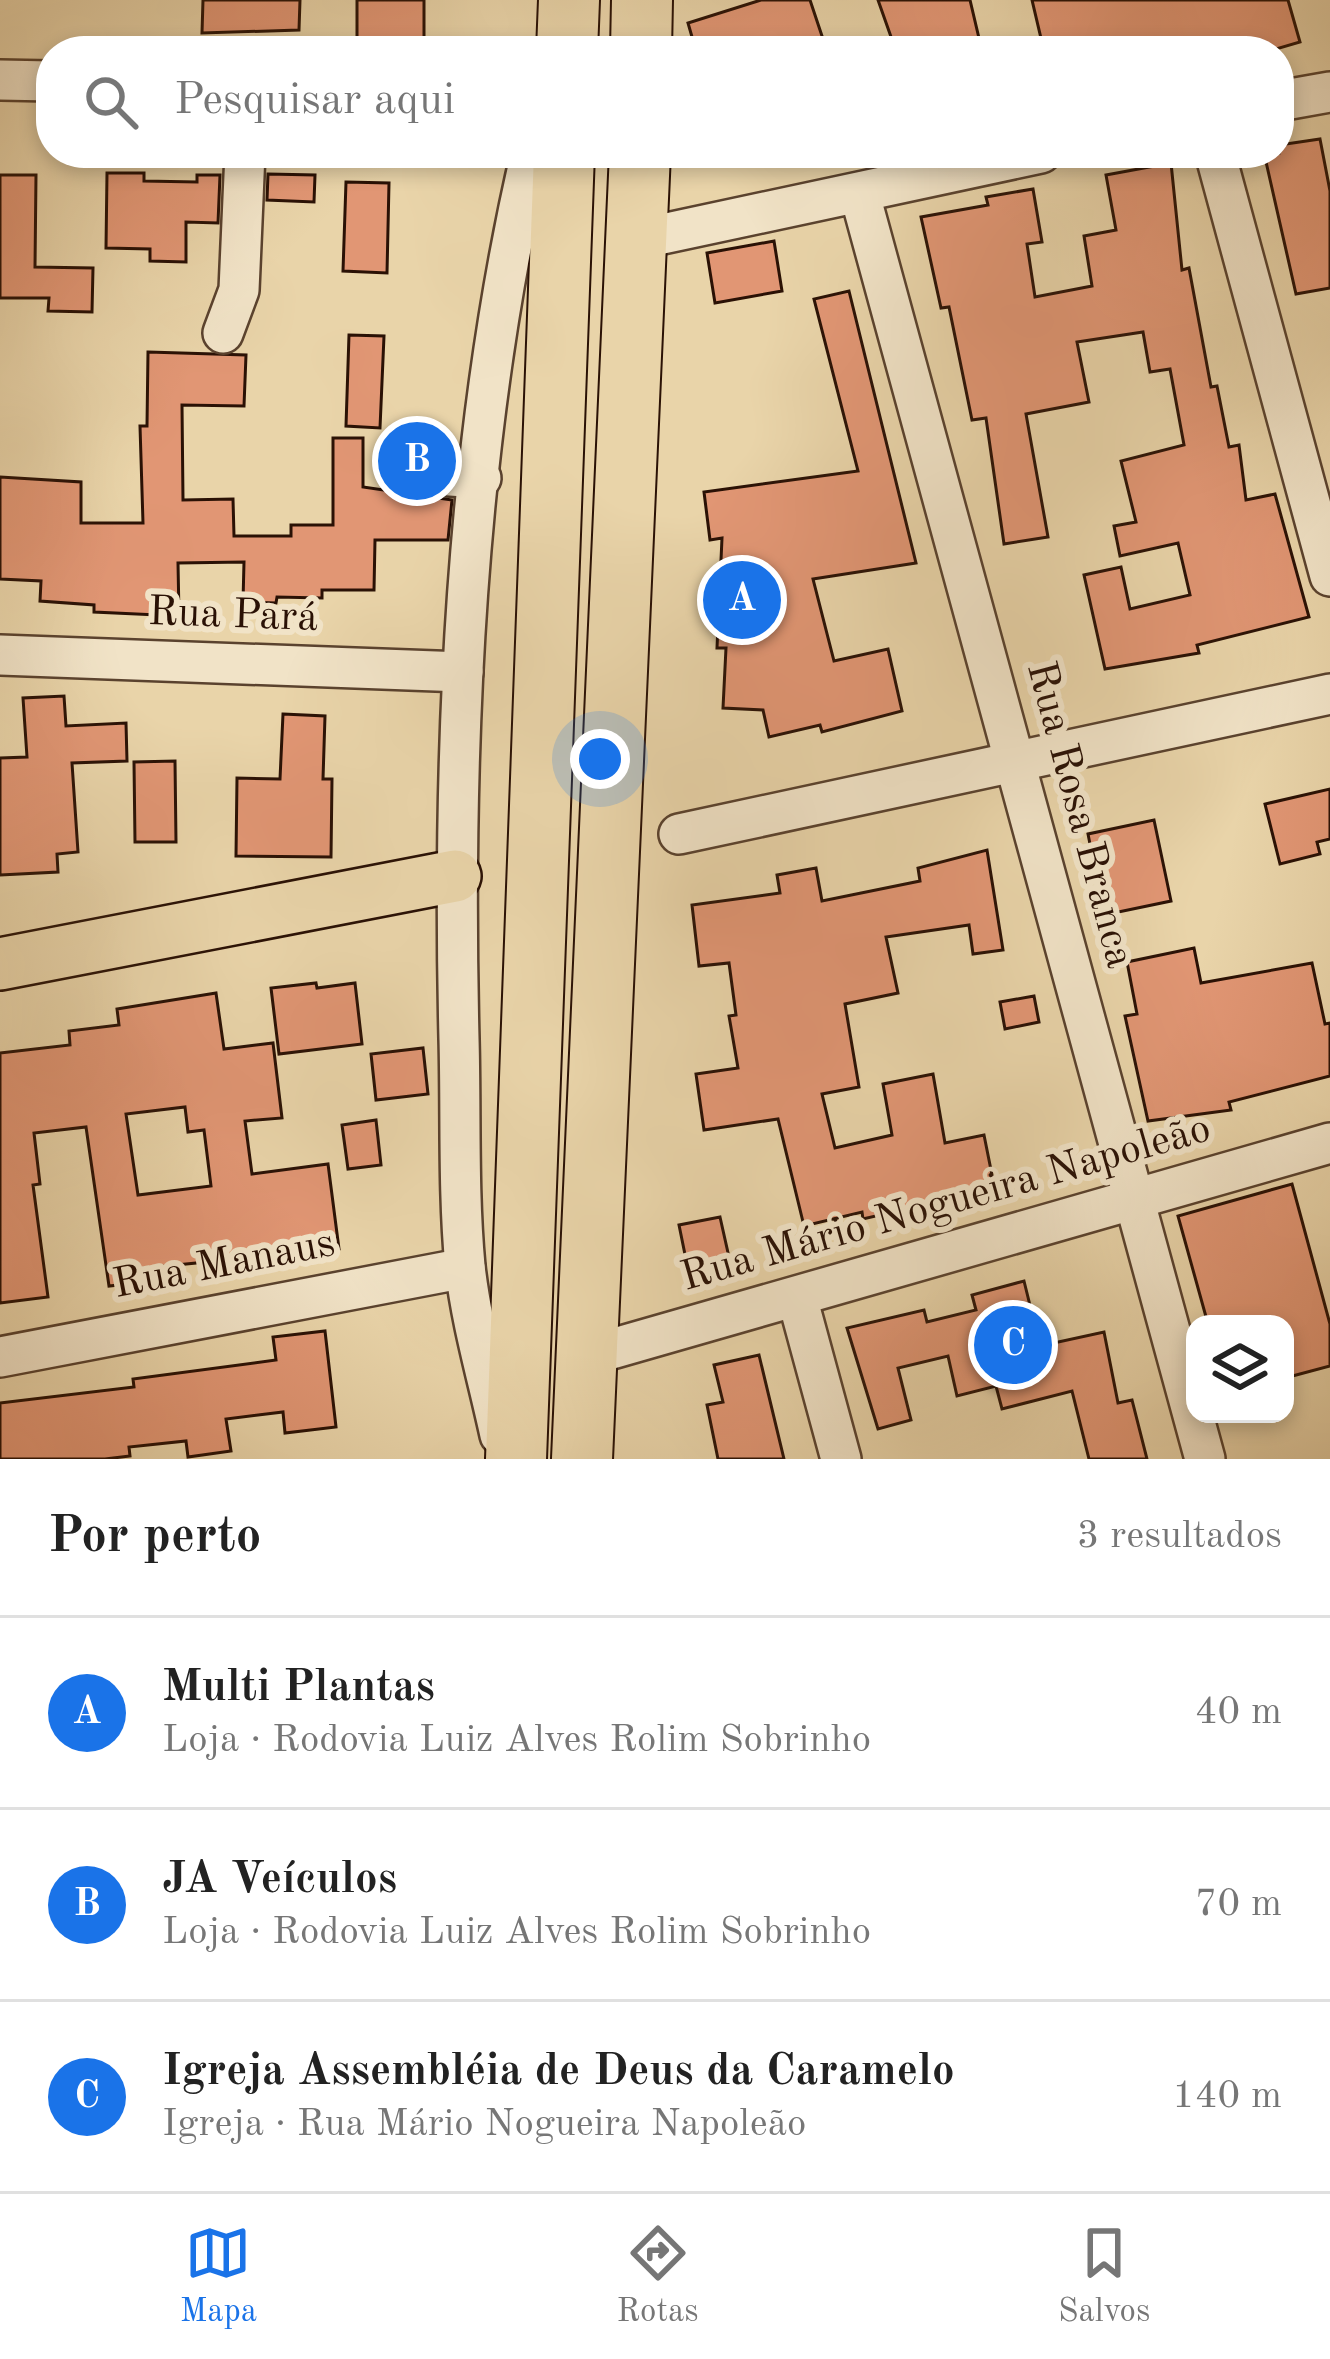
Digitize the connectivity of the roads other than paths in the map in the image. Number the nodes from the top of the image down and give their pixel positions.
1 (642, 0) edge
2 (641, 36) edge
3 (0, 80) edge
4 (36, 81) edge
5 (1330, 92) edge
6 (1294, 98) edge
7 (244, 168) edge
8 (527, 168) edge
9 (563, 168) edge
10 (640, 168) edge
11 (976, 168) edge
12 (1219, 168) edge
13 (860, 195) junction
14 (639, 239) junction
15 (223, 332) dead end
16 (405, 472) dead end
17 (481, 478) junction
18 (1330, 576) edge
19 (0, 655) edge
20 (463, 672) junction
21 (1330, 694) edge
22 (1015, 761) junction
23 (679, 834) dead end
24 (455, 877) junction
25 (0, 964) edge
26 (1330, 1143) edge
27 (1133, 1201) junction
28 (465, 1268) junction
29 (797, 1297) junction
30 (587, 1355) junction
31 (0, 1357) edge
32 (505, 1459) edge
33 (517, 1459) edge
34 (582, 1459) edge
35 (841, 1459) edge
36 (1205, 1459) edge

1 - 2 highway
3 - 4 street
5 - 6 street
7 - 15 street
8 - 17 street
9 - 33 highway
10 - 14 highway
11 - 13 street
12 - 18 street
13 - 14 street
13 - 22 street, Rua Rosa Branca
14 - 30 highway
16 - 17 street
17 - 20 street
19 - 20 street, Rua Pará
20 - 24 street
21 - 22 street
22 - 23 street
22 - 27 street, Rua Rosa Branca
24 - 25 main road
24 - 28 street
26 - 27 street, Rua Mário Nogueira Napoleão
27 - 29 street, Rua Mário Nogueira Napoleão
27 - 36 street, Rua Rosa Branca
28 - 31 street, Rua Manaus
28 - 32 street
29 - 30 street, Rua Mário Nogueira Napoleão
29 - 35 street
30 - 34 highway

